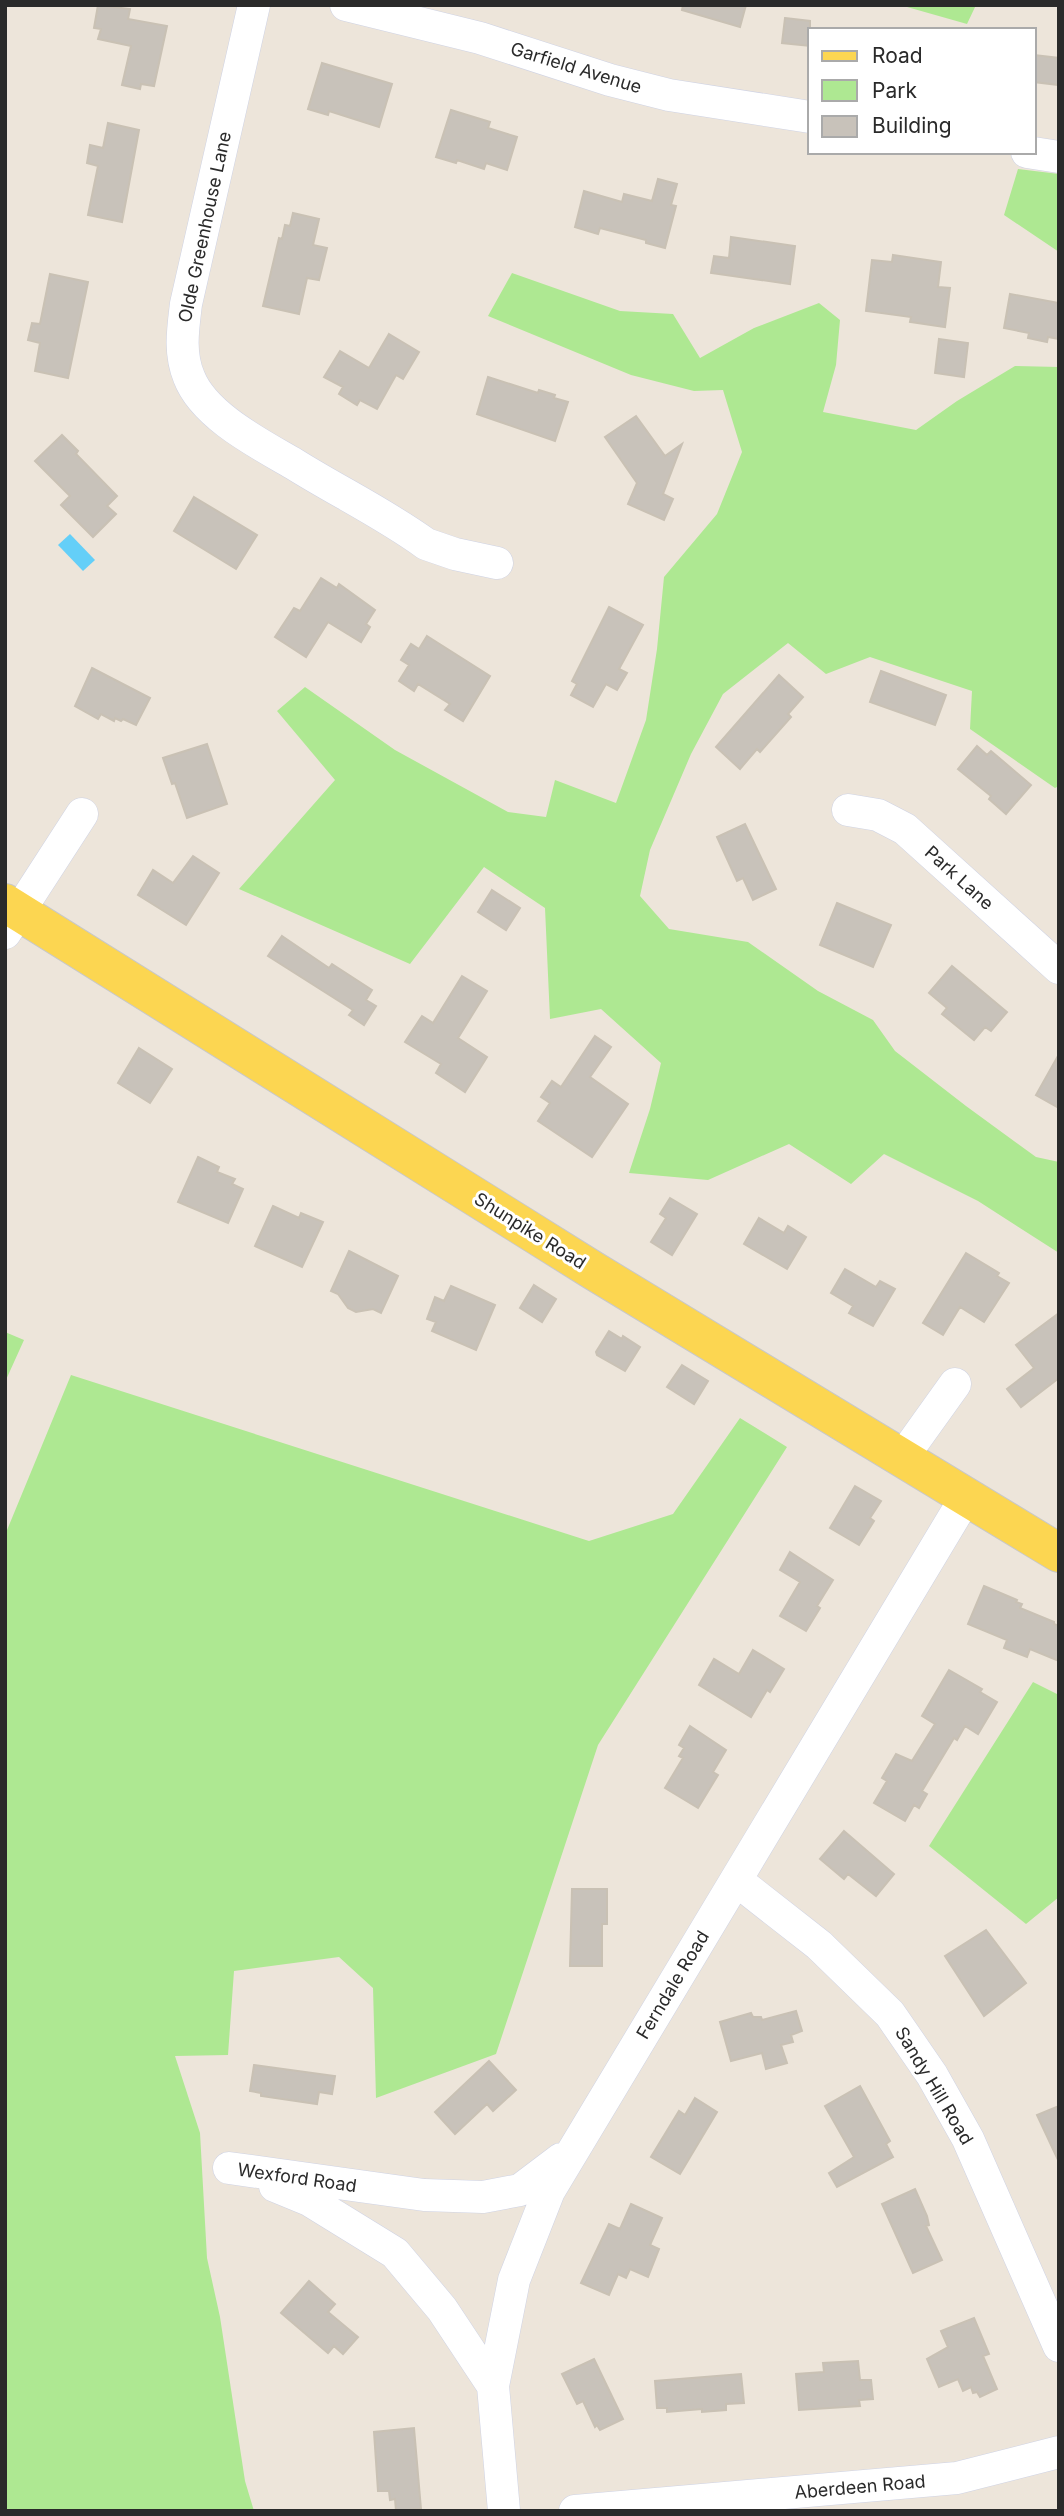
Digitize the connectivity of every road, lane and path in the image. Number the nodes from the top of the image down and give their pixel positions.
1 (254, 5) edge
2 (345, 5) edge
3 (808, 117) edge
4 (1036, 153) edge
5 (1059, 157) edge
6 (497, 563) dead end
7 (848, 810) dead end
8 (82, 814) dead end
9 (10, 916) edge
10 (1059, 968) edge
11 (955, 1384) dead end
12 (902, 1458) junction
13 (966, 1497) junction
14 (1059, 1553) edge
15 (736, 1880) junction
16 (574, 2149) junction
17 (1059, 2346) edge
18 (493, 2386) junction
19 (1059, 2452) edge
20 (504, 2511) edge
21 (575, 2511) edge

1 - 6 street, Olde Greenhouse Lane
2 - 3 street, Garfield Avenue
4 - 5 street
7 - 10 street, Park Lane
8 - 9 street
9 - 12 main road, Shunpike Road
11 - 12 street
12 - 13 main road, Shunpike Road
13 - 14 main road, Shunpike Road
13 - 15 street, Ferndale Road
15 - 16 street, Ferndale Road
15 - 17 street, Sandy Hill Road
16 - 18 street, Ferndale Road
16 - 18 street, Wexford Road
18 - 20 street, Ferndale Road
19 - 21 street, Aberdeen Road

